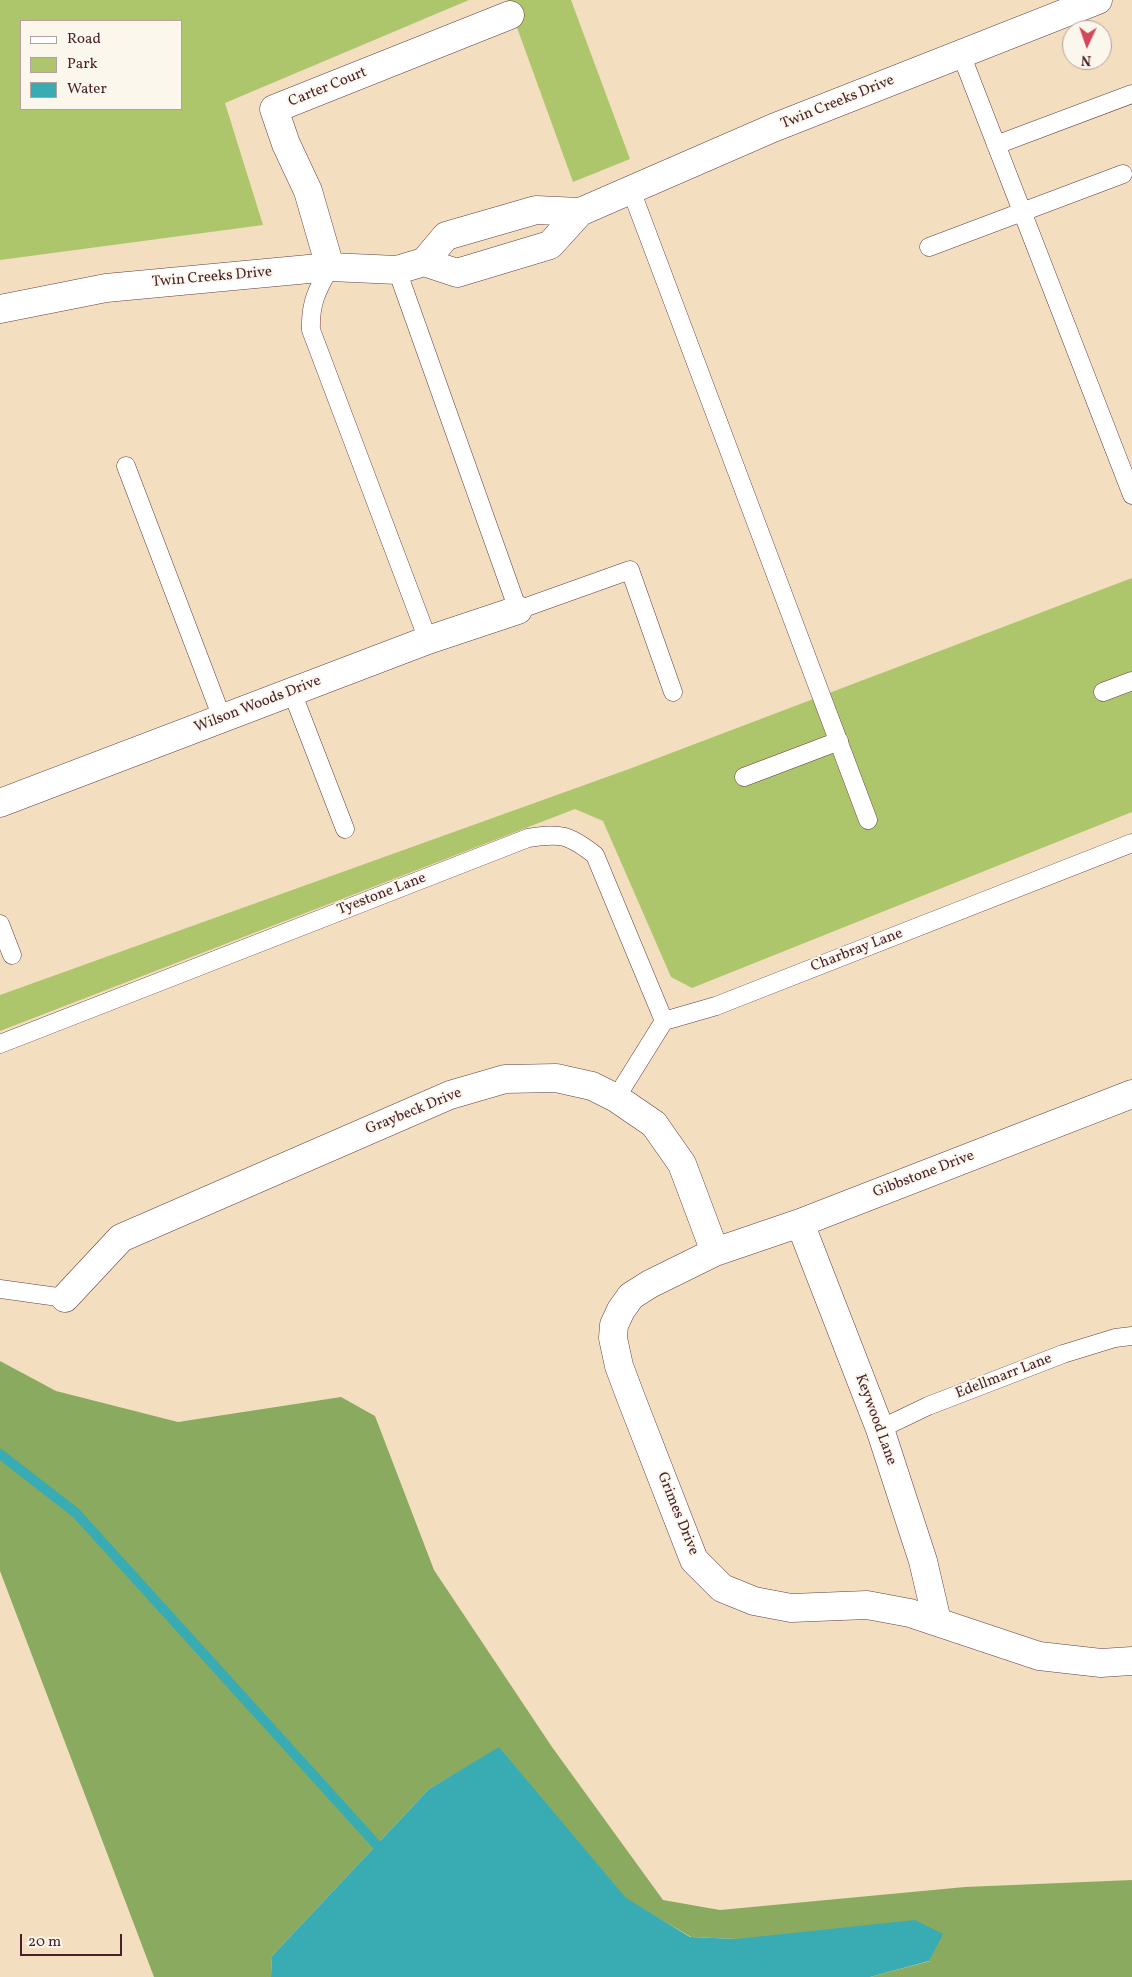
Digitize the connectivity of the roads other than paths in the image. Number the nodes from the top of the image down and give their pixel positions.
1 (1085, 2) edge
2 (510, 15) dead end
3 (961, 54) junction
4 (1132, 94) edge
5 (996, 145) junction
6 (1123, 174) dead end
7 (632, 190) junction
8 (580, 212) junction
9 (1022, 212) junction
10 (929, 247) dead end
11 (424, 262) junction
12 (330, 267) junction
13 (397, 270) junction
14 (0, 309) edge
15 (126, 466) dead end
16 (1132, 495) edge
17 (518, 610) junction
18 (428, 640) junction
19 (1132, 681) edge
20 (292, 692) junction
21 (673, 692) dead end
22 (1103, 692) dead end
23 (222, 718) junction
24 (839, 741) junction
25 (744, 777) dead end
26 (0, 803) edge
27 (868, 820) dead end
28 (345, 829) dead end
29 (1132, 843) edge
30 (0, 924) edge
31 (12, 955) dead end
32 (664, 1021) junction
33 (0, 1044) edge
34 (1132, 1094) edge
35 (616, 1098) junction
36 (800, 1222) junction
37 (714, 1252) junction
38 (0, 1289) edge
39 (65, 1298) joint
40 (1132, 1336) edge
41 (880, 1429) junction
42 (937, 1621) junction
43 (1132, 1662) edge

1 - 3 street, Twin Creeks Drive
2 - 12 street, Carter Court
3 - 5 lane
3 - 7 street, Twin Creeks Drive
4 - 5 lane
5 - 9 lane
6 - 9 lane
7 - 8 street, Twin Creeks Drive
7 - 24 lane
8 - 11 street, Twin Creeks Drive
8 - 11 street, Twin Creeks Drive
9 - 10 lane
9 - 16 lane
11 - 13 street, Twin Creeks Drive
12 - 13 street, Twin Creeks Drive
12 - 14 street, Twin Creeks Drive
12 - 18 lane
13 - 17 lane
15 - 23 lane
17 - 18 street, Wilson Woods Drive
17 - 21 lane
18 - 20 street, Wilson Woods Drive
19 - 22 lane
20 - 23 street, Wilson Woods Drive
20 - 28 lane
23 - 26 street, Wilson Woods Drive
24 - 25 lane
24 - 27 lane
29 - 32 lane, Charbray Lane
30 - 31 lane
32 - 33 lane, Tyestone Lane
32 - 35 lane
34 - 36 street, Gibbstone Drive
35 - 37 street, Graybeck Drive
35 - 39 street, Graybeck Drive
36 - 37 street, Gibbstone Drive
36 - 41 street, Keywood Lane
37 - 42 street, Grimes Drive
38 - 39 lane
40 - 41 lane, Edellmarr Lane
41 - 42 street, Keywood Lane
42 - 43 street, Grimes Drive

